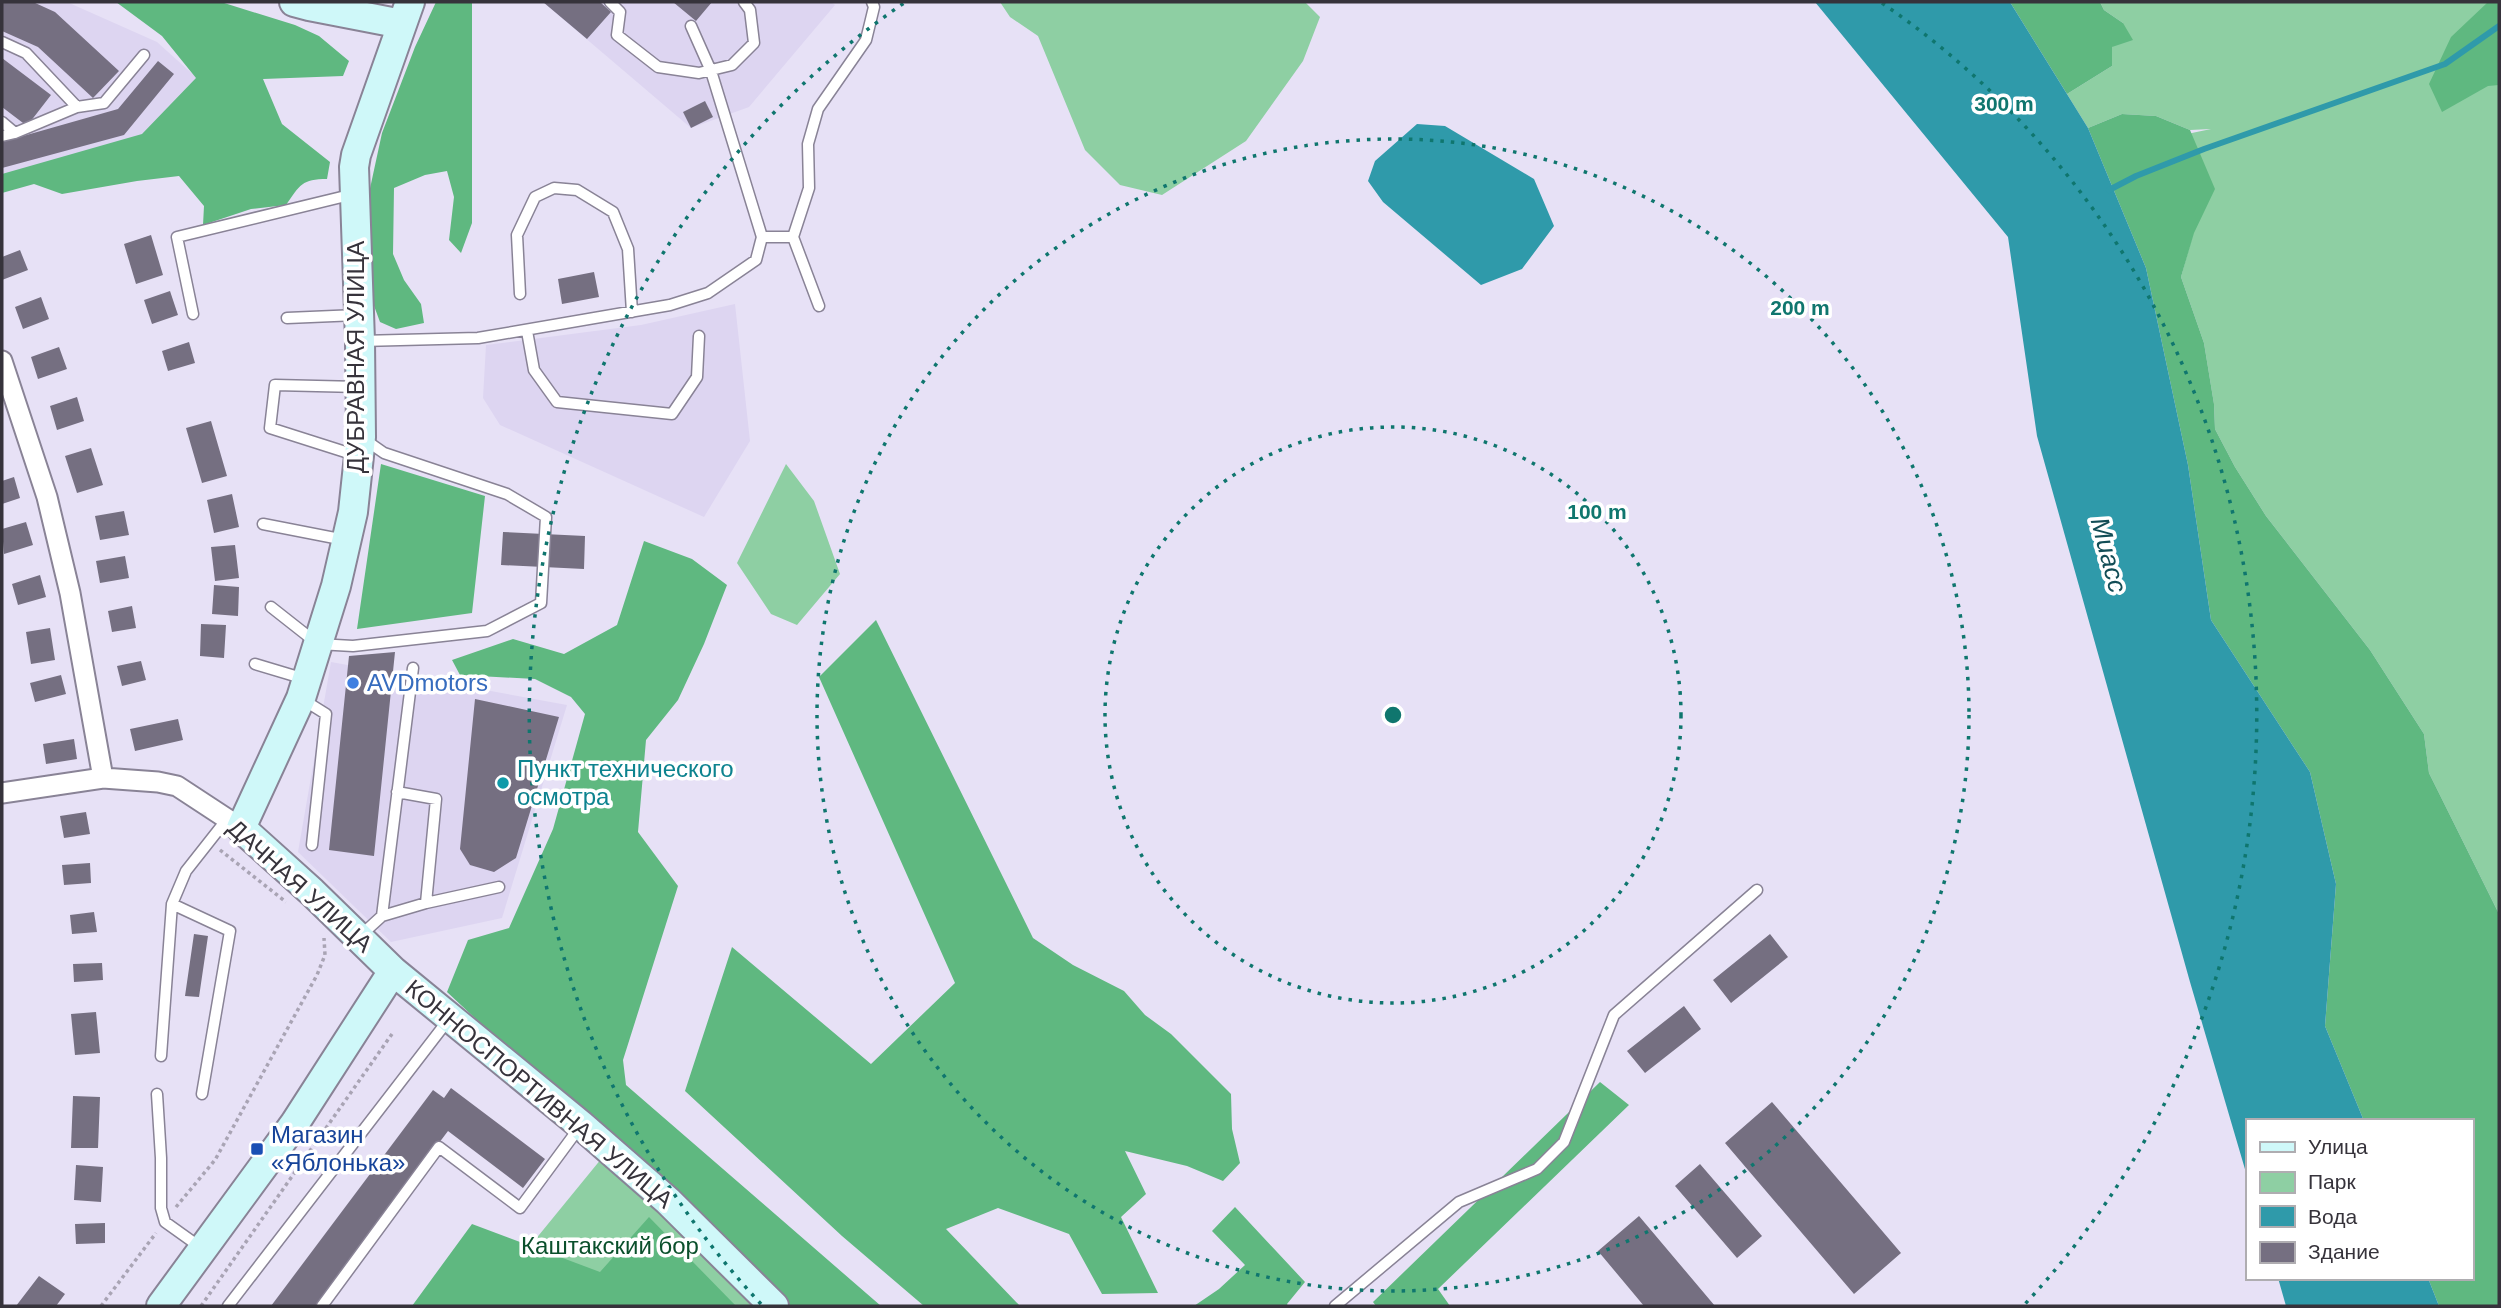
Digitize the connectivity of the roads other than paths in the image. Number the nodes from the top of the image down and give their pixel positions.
1 (295, 2) edge
2 (610, 2) edge
3 (744, 2) edge
4 (872, 2) edge
5 (406, 13) edge
6 (691, 26) dead end
7 (2, 42) edge
8 (144, 55) dead end
9 (711, 71) junction
10 (77, 107) junction
11 (2, 122) edge
12 (15, 133) junction
13 (2, 136) edge
14 (354, 194) junction
15 (762, 237) junction
16 (793, 237) junction
17 (520, 295) dead end
18 (819, 306) dead end
19 (632, 312) junction
20 (192, 314) dead end
21 (287, 318) dead end
22 (359, 328) junction
23 (527, 331) junction
24 (699, 337) dead end
25 (2, 361) edge
26 (360, 387) junction
27 (360, 447) junction
28 (263, 524) dead end
29 (348, 540) junction
30 (271, 607) dead end
31 (318, 644) junction
32 (255, 664) dead end
33 (413, 668) dead end
34 (304, 689) junction
35 (103, 778) junction
36 (397, 792) junction
37 (2, 793) edge
38 (234, 823) junction
39 (312, 845) dead end
40 (499, 887) dead end
41 (1757, 890) dead end
42 (426, 903) junction
43 (172, 904) junction
44 (382, 916) junction
45 (358, 937) junction
46 (393, 971) junction
47 (449, 1018) junction
48 (161, 1056) dead end
49 (157, 1094) dead end
50 (202, 1094) dead end
51 (581, 1125) junction
52 (203, 1249) junction
53 (161, 1306) edge
54 (228, 1306) edge
55 (322, 1306) edge
56 (774, 1306) edge
57 (1335, 1306) edge

1 - 5 main road
2 - 9 lane
3 - 9 lane
4 - 16 lane
5 - 14 main road, ДУБРАВНАЯ УЛИЦА
6 - 9 lane
7 - 10 lane
8 - 10 lane
9 - 15 lane
10 - 12 lane
11 - 12 lane
12 - 13 lane
14 - 20 lane
14 - 22 main road, ДУБРАВНАЯ УЛИЦА
15 - 16 lane
15 - 19 lane
16 - 18 lane
17 - 19 lane
19 - 23 lane
21 - 22 lane
22 - 23 lane
22 - 26 main road, ДУБРАВНАЯ УЛИЦА
23 - 24 lane
25 - 35 street
26 - 27 main road, ДУБРАВНАЯ УЛИЦА
26 - 27 lane
27 - 29 main road, ДУБРАВНАЯ УЛИЦА
27 - 31 lane
28 - 29 lane
29 - 31 main road, ДУБРАВНАЯ УЛИЦА
30 - 31 lane
31 - 34 main road, ДУБРАВНАЯ УЛИЦА
32 - 34 lane
33 - 36 lane
34 - 38 main road, ДУБРАВНАЯ УЛИЦА
34 - 39 lane
35 - 37 street, ДАЧНАЯ УЛИЦА
35 - 38 street, ДАЧНАЯ УЛИЦА
36 - 42 lane
36 - 44 lane
38 - 43 lane
38 - 45 main road, ДАЧНАЯ УЛИЦА
40 - 42 lane
41 - 57 lane
42 - 44 lane
43 - 48 lane
43 - 50 lane
44 - 45 lane
45 - 46 main road, ДАЧНАЯ УЛИЦА
46 - 47 main road, КОННОСПОРТИВНАЯ УЛИЦА
46 - 52 main road
47 - 51 main road, КОННОСПОРТИВНАЯ УЛИЦА
47 - 54 lane
49 - 52 lane
51 - 55 lane
51 - 56 main road, КОННОСПОРТИВНАЯ УЛИЦА
52 - 53 main road

